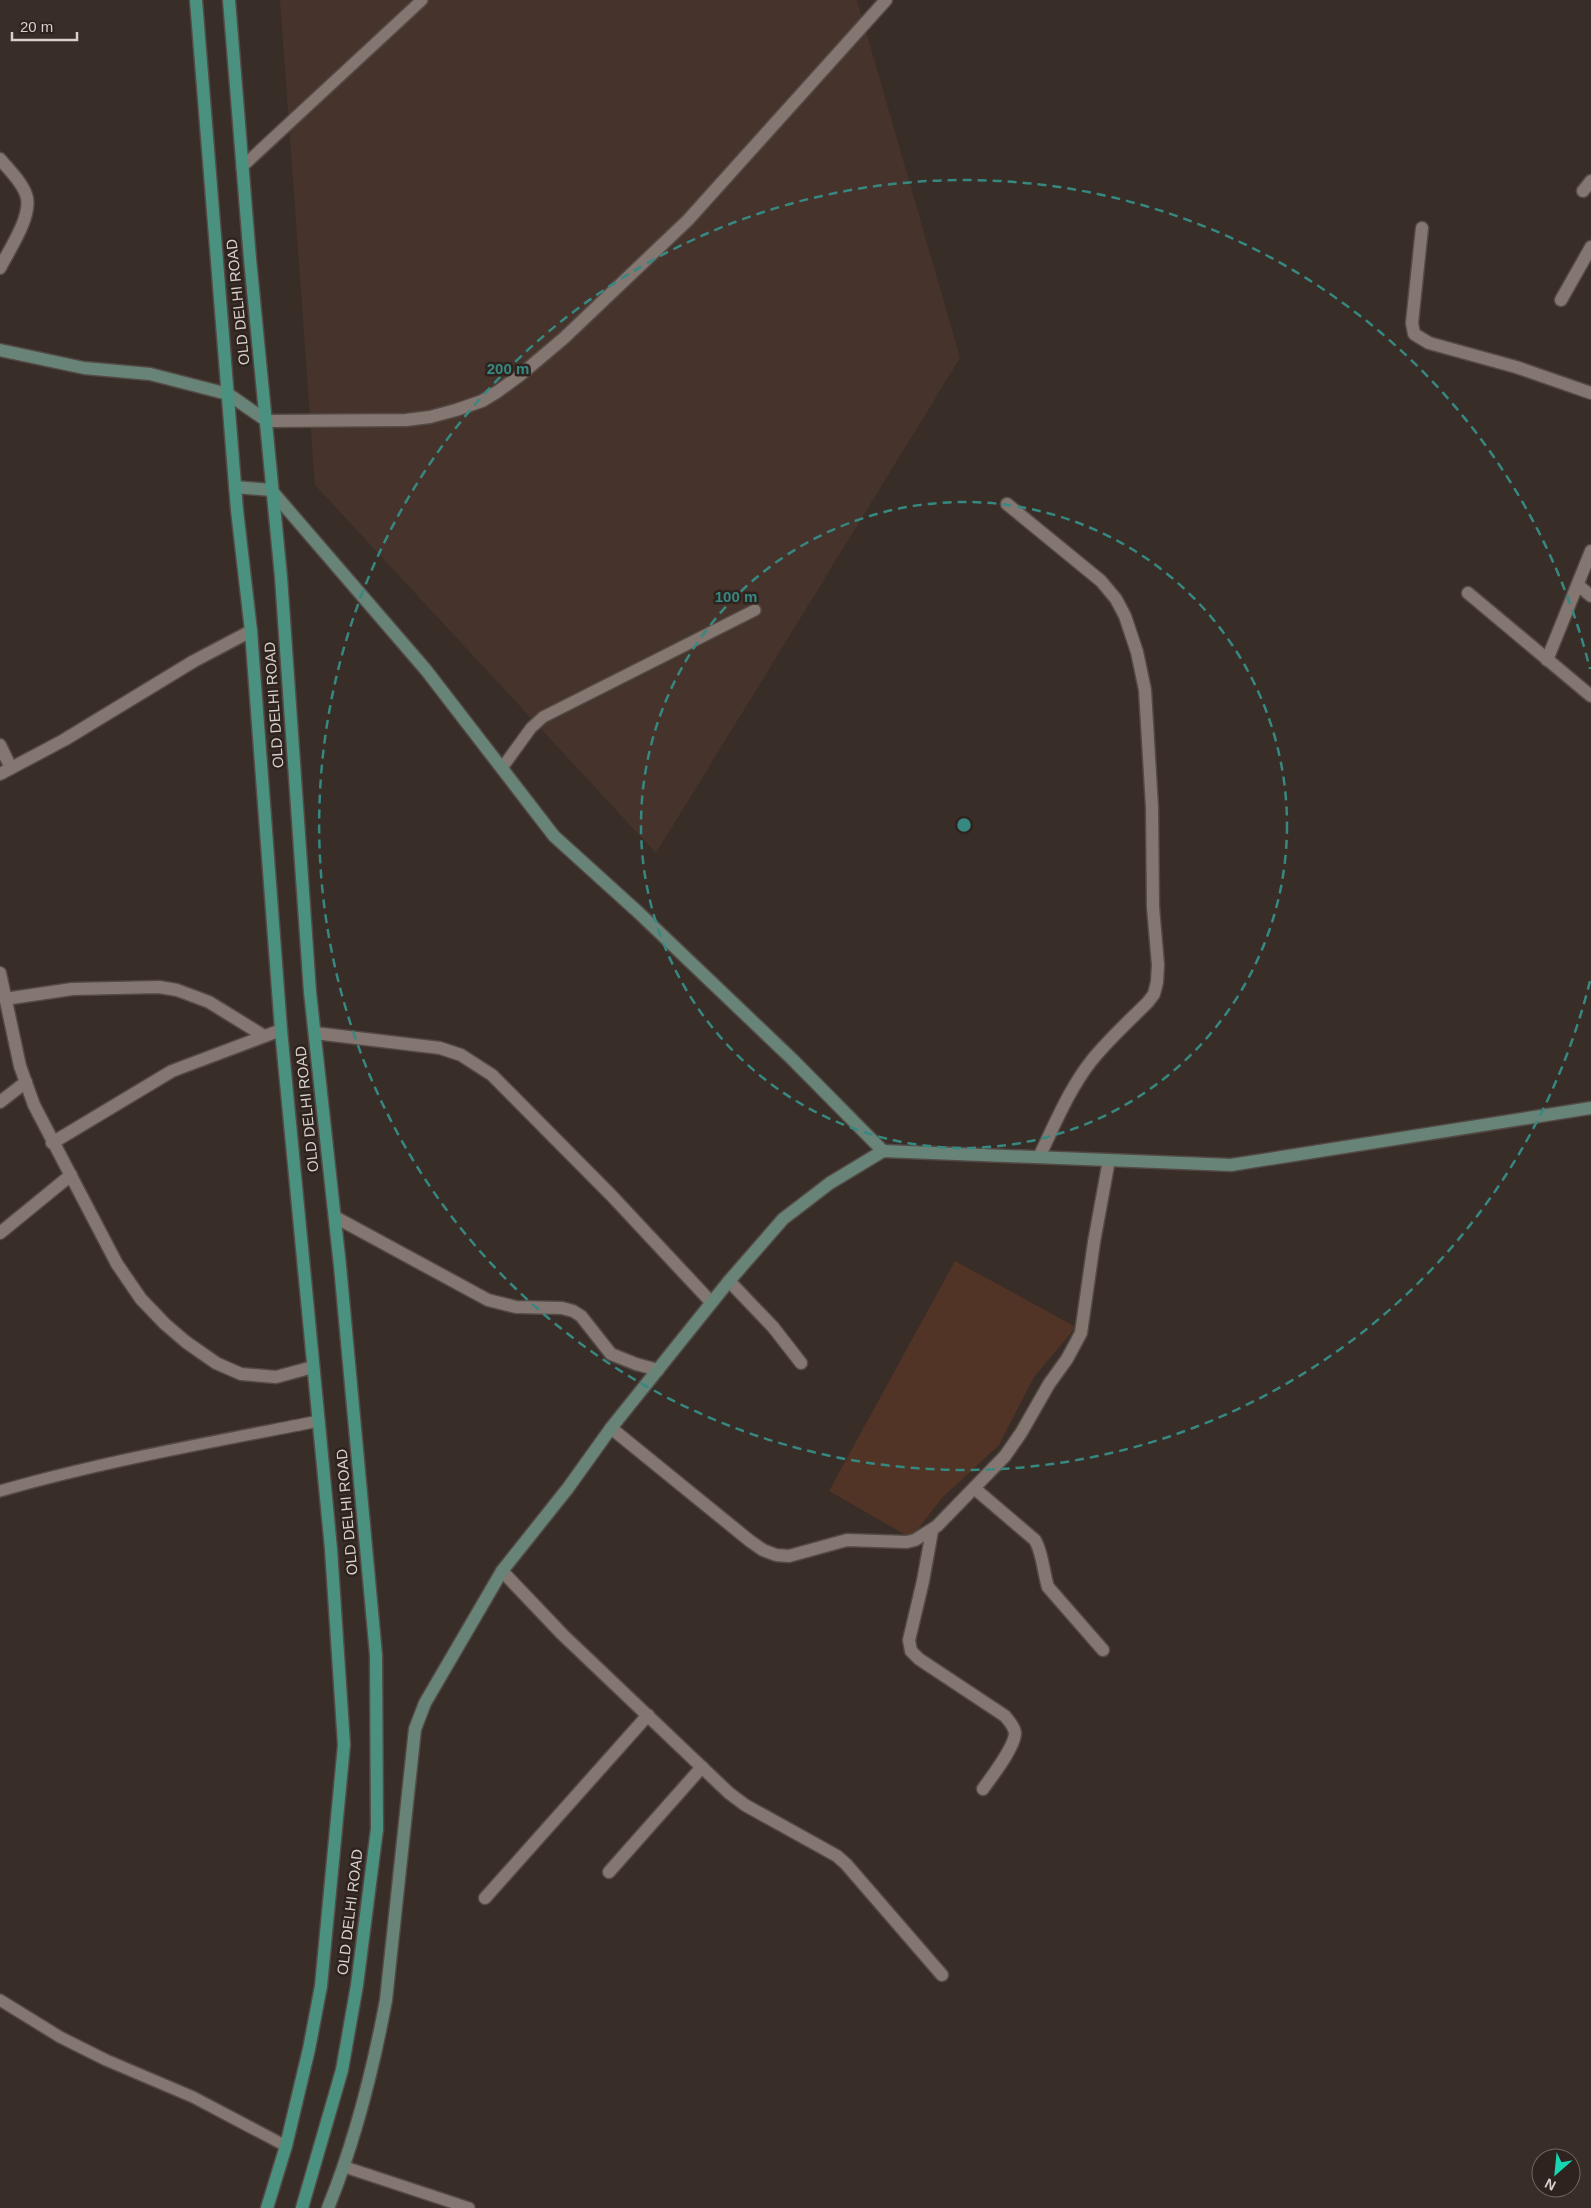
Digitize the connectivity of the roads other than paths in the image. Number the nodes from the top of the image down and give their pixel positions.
1 (196, 0) edge
2 (229, 0) edge
3 (422, 0) edge
4 (886, 0) edge
5 (0, 160) edge
6 (242, 167) junction
7 (1422, 228) dead end
8 (1591, 247) edge
9 (0, 268) edge
10 (1561, 300) dead end
11 (1, 354) edge
12 (1591, 393) edge
13 (228, 394) junction
14 (267, 421) junction
15 (235, 487) junction
16 (271, 490) junction
17 (1007, 504) dead end
18 (1591, 551) edge
19 (1578, 585) junction
20 (1468, 593) dead end
21 (1591, 596) edge
22 (754, 610) dead end
23 (251, 631) junction
24 (1547, 660) junction
25 (1591, 696) edge
26 (0, 745) edge
27 (502, 768) junction
28 (6, 771) edge
29 (0, 973) edge
30 (5, 999) junction
31 (281, 1030) junction
32 (6, 1032) edge
33 (315, 1033) junction
34 (264, 1036) junction
35 (26, 1082) junction
36 (0, 1102) edge
37 (1591, 1108) edge
38 (52, 1143) junction
39 (883, 1151) junction
40 (1039, 1157) junction
41 (1109, 1160) junction
42 (71, 1175) junction
43 (334, 1217) junction
44 (0, 1233) edge
45 (728, 1281) junction
46 (711, 1302) junction
47 (801, 1363) dead end
48 (313, 1367) junction
49 (658, 1370) junction
50 (319, 1421) junction
51 (611, 1428) junction
52 (974, 1488) junction
53 (0, 1492) edge
54 (932, 1531) junction
55 (502, 1571) junction
56 (1103, 1650) dead end
57 (648, 1715) junction
58 (702, 1767) junction
59 (983, 1789) dead end
60 (609, 1872) dead end
61 (485, 1898) dead end
62 (942, 1975) dead end
63 (0, 2000) edge
64 (286, 2146) junction
65 (345, 2167) junction
66 (267, 2208) edge
67 (302, 2208) edge
68 (328, 2208) edge
69 (469, 2208) edge

1 - 13 main road, OLD DELHI ROAD
2 - 6 main road, OLD DELHI ROAD
3 - 6 lane
4 - 14 street
5 - 9 street
6 - 14 main road, OLD DELHI ROAD
7 - 12 street
8 - 10 street
11 - 13 main road
13 - 14 main road
13 - 15 main road, OLD DELHI ROAD
14 - 16 main road, OLD DELHI ROAD
15 - 16 main road
15 - 23 main road, OLD DELHI ROAD
16 - 27 main road
16 - 33 main road, OLD DELHI ROAD
17 - 40 street
18 - 19 street
19 - 21 street
19 - 24 street
20 - 24 street
22 - 27 lane
23 - 28 street
23 - 31 main road, OLD DELHI ROAD
24 - 25 street
26 - 28 street
27 - 39 main road
29 - 30 street
30 - 32 street
30 - 34 street
31 - 34 street
31 - 48 main road, OLD DELHI ROAD
32 - 35 street
33 - 43 main road, OLD DELHI ROAD
33 - 46 street
34 - 38 street
35 - 36 street
35 - 38 street
37 - 41 main road
38 - 42 street
39 - 40 main road
39 - 45 main road
40 - 41 main road
41 - 52 street
42 - 44 street
42 - 48 street
43 - 49 street
43 - 67 main road, OLD DELHI ROAD
45 - 46 main road
45 - 47 street
46 - 49 main road
48 - 50 main road, OLD DELHI ROAD
49 - 51 main road
50 - 53 lane
50 - 64 main road, OLD DELHI ROAD
51 - 54 street
51 - 55 main road
52 - 54 street
52 - 56 street
54 - 59 street
55 - 57 street
55 - 65 main road
57 - 58 street
57 - 61 street
58 - 60 street
58 - 62 street
63 - 64 lane
64 - 66 main road, OLD DELHI ROAD
65 - 68 main road
65 - 69 lane

